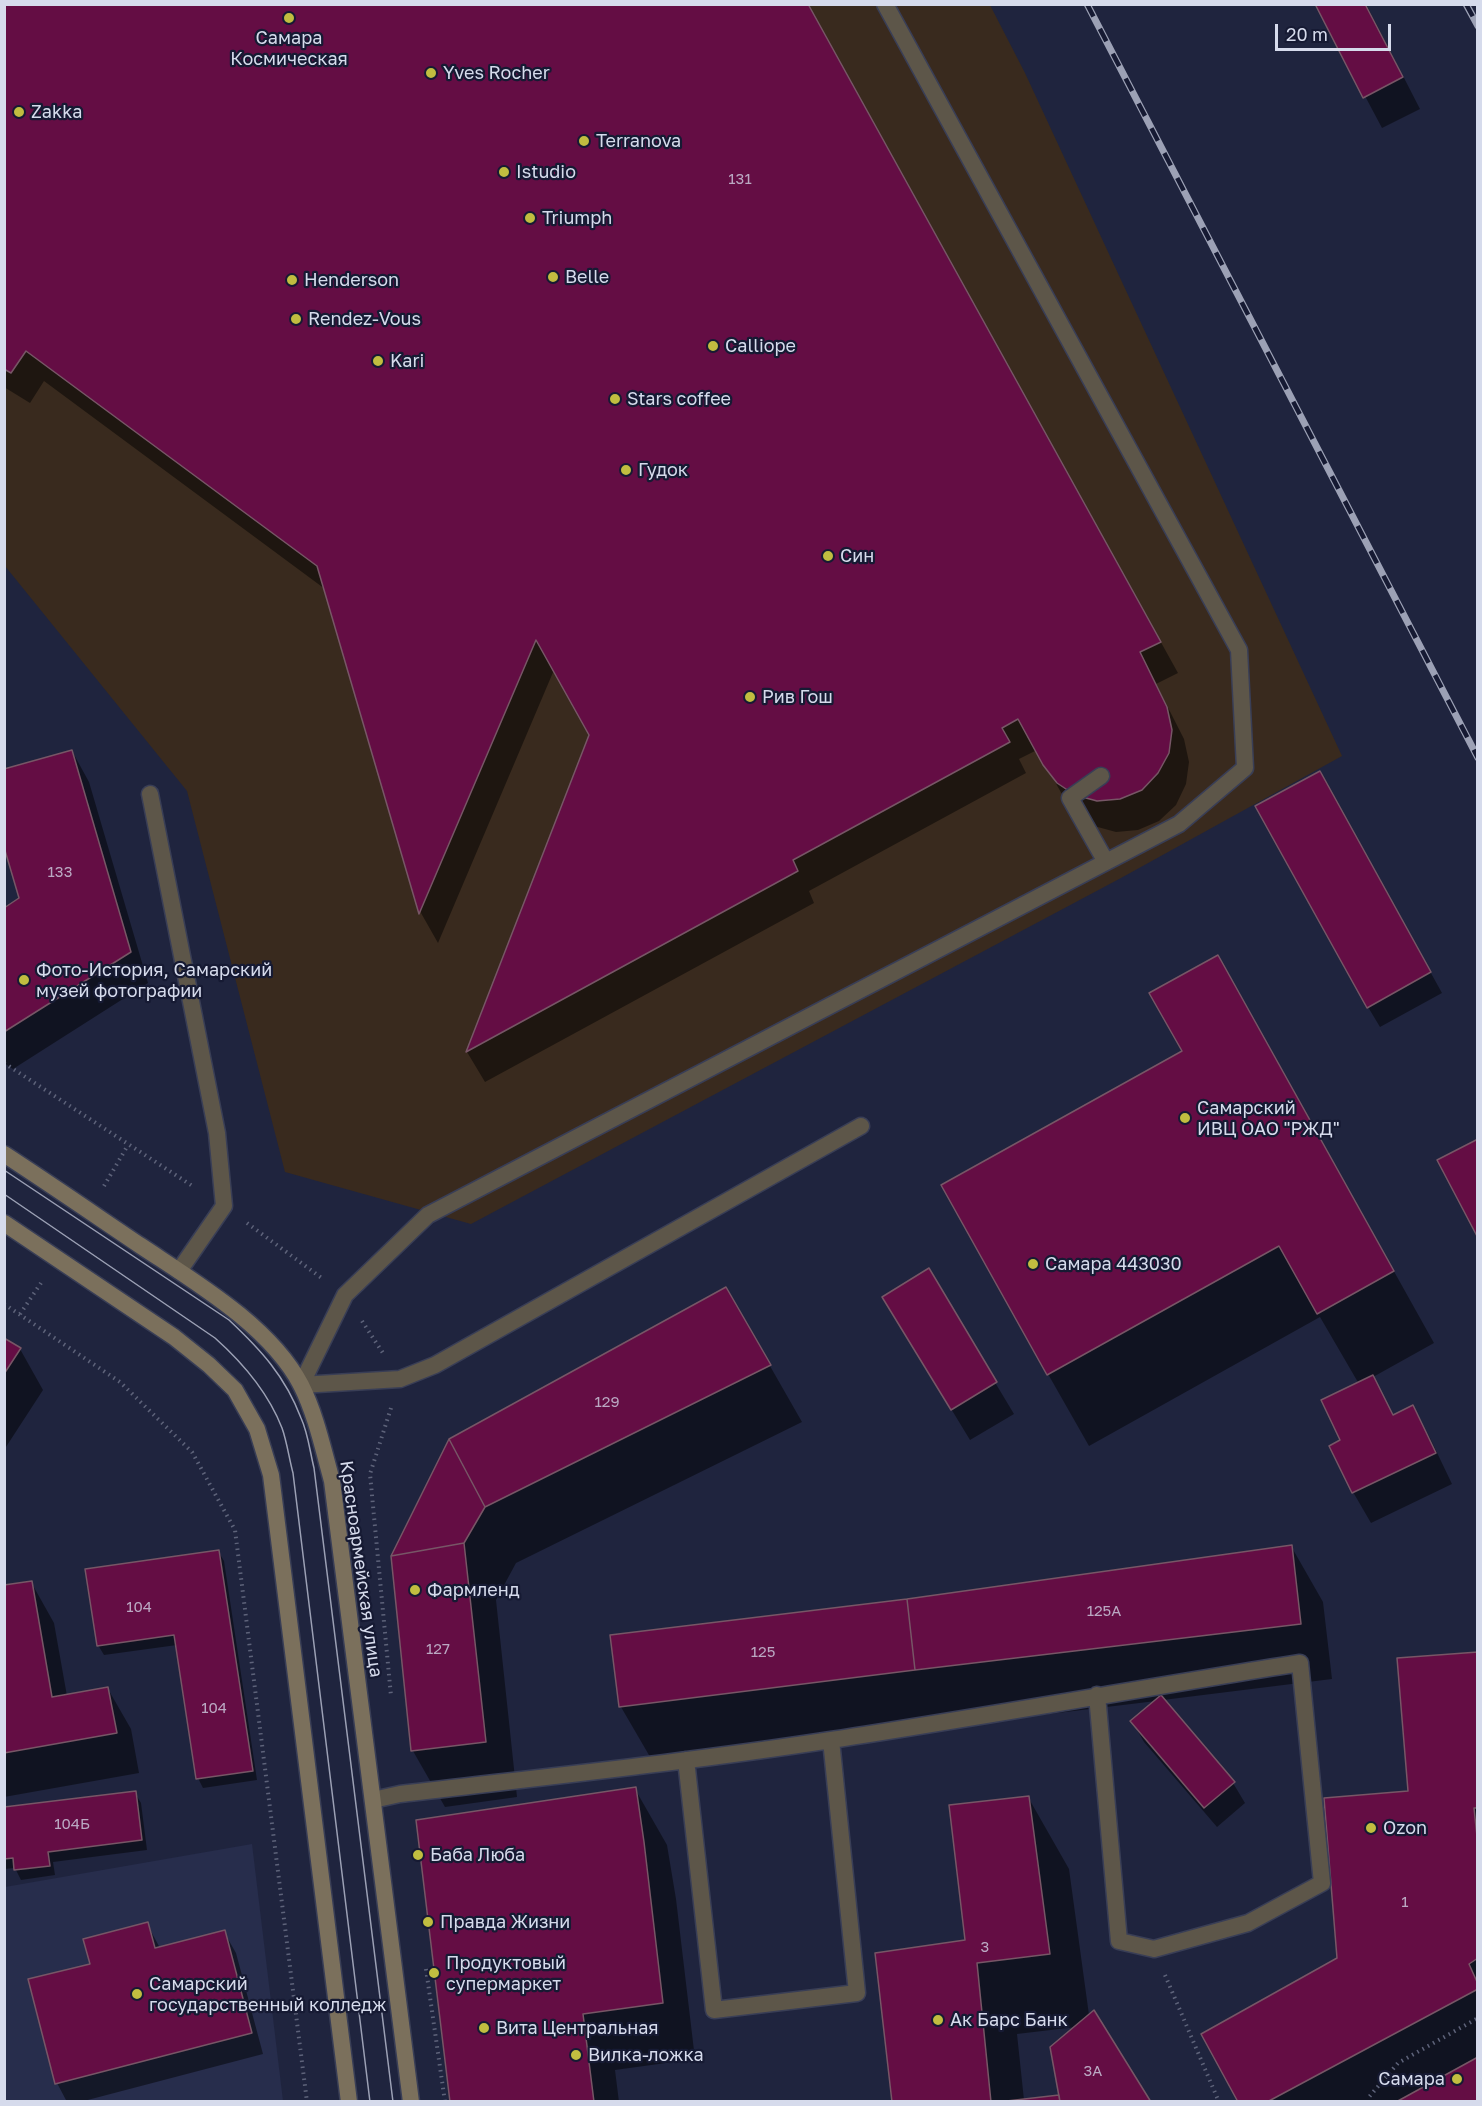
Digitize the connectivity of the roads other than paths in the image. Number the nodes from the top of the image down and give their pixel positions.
1 (885, 4) edge
2 (1101, 776) dead end
3 (150, 794) dead end
4 (1106, 862) junction
5 (861, 1126) dead end
6 (4, 1154) edge
7 (4, 1223) edge
8 (179, 1271) junction
9 (301, 1385) junction
10 (1097, 1695) junction
11 (831, 1740) junction
12 (686, 1760) junction
13 (373, 1800) junction
14 (349, 2102) edge
15 (411, 2102) edge

1 - 4 lane
2 - 4 lane
3 - 8 lane
4 - 9 lane
5 - 9 lane
6 - 8 main road, Красноармейская улица
7 - 14 main road
8 - 9 main road, Красноармейская улица
9 - 13 main road, Красноармейская улица
10 - 10 lane
10 - 11 lane
11 - 12 lane
11 - 12 lane
12 - 13 lane
13 - 15 main road, Красноармейская улица

